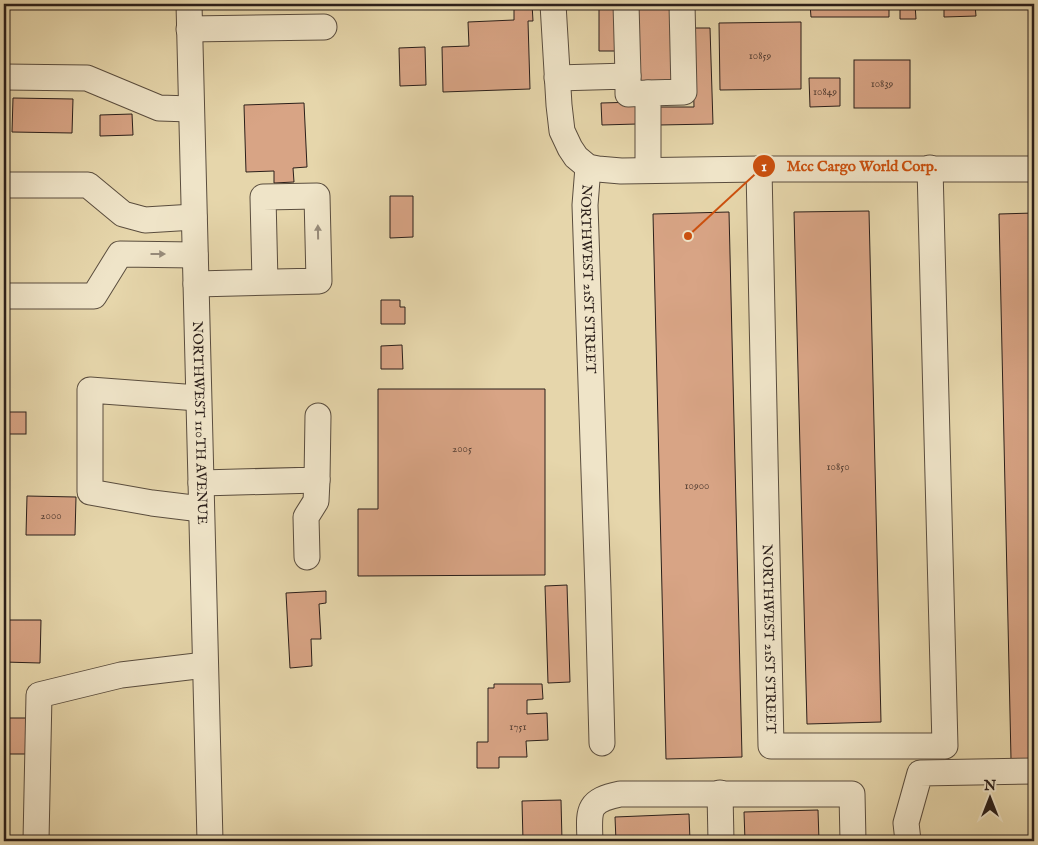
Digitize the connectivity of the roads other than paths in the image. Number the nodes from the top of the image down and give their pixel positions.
1 (189, 4) edge
2 (554, 4) edge
3 (626, 4) edge
4 (682, 4) edge
5 (324, 27) dead end
6 (189, 29) junction
7 (628, 76) junction
8 (4, 78) edge
9 (557, 78) junction
10 (648, 93) junction
11 (191, 109) junction
12 (588, 166) junction
13 (930, 168) junction
14 (758, 169) junction
15 (1034, 169) edge
16 (648, 170) junction
17 (4, 184) edge
18 (194, 218) junction
19 (195, 255) junction
20 (265, 282) junction
21 (196, 284) junction
22 (4, 296) edge
23 (198, 398) junction
24 (318, 416) dead end
25 (317, 480) junction
26 (201, 483) junction
27 (201, 509) junction
28 (307, 557) dead end
29 (205, 665) junction
30 (602, 743) dead end
31 (1034, 771) edge
32 (720, 793) junction
33 (36, 841) edge
34 (210, 841) edge
35 (590, 841) edge
36 (721, 841) edge
37 (853, 841) edge
38 (908, 841) edge

1 - 6 street, NORTHWEST 110TH AVENUE
2 - 9 street
3 - 7 street
4 - 10 street
5 - 6 street
6 - 11 street, NORTHWEST 110TH AVENUE
7 - 9 street
7 - 10 street
8 - 11 street
9 - 12 street
10 - 16 street
11 - 18 street, NORTHWEST 110TH AVENUE
12 - 16 street, NORTHWEST 21ST STREET
12 - 30 street, NORTHWEST 21ST STREET
13 - 14 street, NORTHWEST 21ST STREET
13 - 14 street, NORTHWEST 21ST STREET
13 - 15 street, NORTHWEST 21ST STREET
14 - 16 street, NORTHWEST 21ST STREET
17 - 18 street
18 - 19 street, NORTHWEST 110TH AVENUE
19 - 21 street, NORTHWEST 110TH AVENUE
22 -> 19 street
20 -> 20 street
20 - 21 street
21 - 23 street, NORTHWEST 110TH AVENUE
23 - 26 street, NORTHWEST 110TH AVENUE
23 - 27 street
24 - 25 street
25 - 26 street
25 - 28 street
26 - 27 street, NORTHWEST 110TH AVENUE
27 - 29 street, NORTHWEST 110TH AVENUE
29 - 33 street
29 - 34 street, NORTHWEST 110TH AVENUE
31 - 38 street
32 - 35 street
32 - 36 street
32 - 37 street

